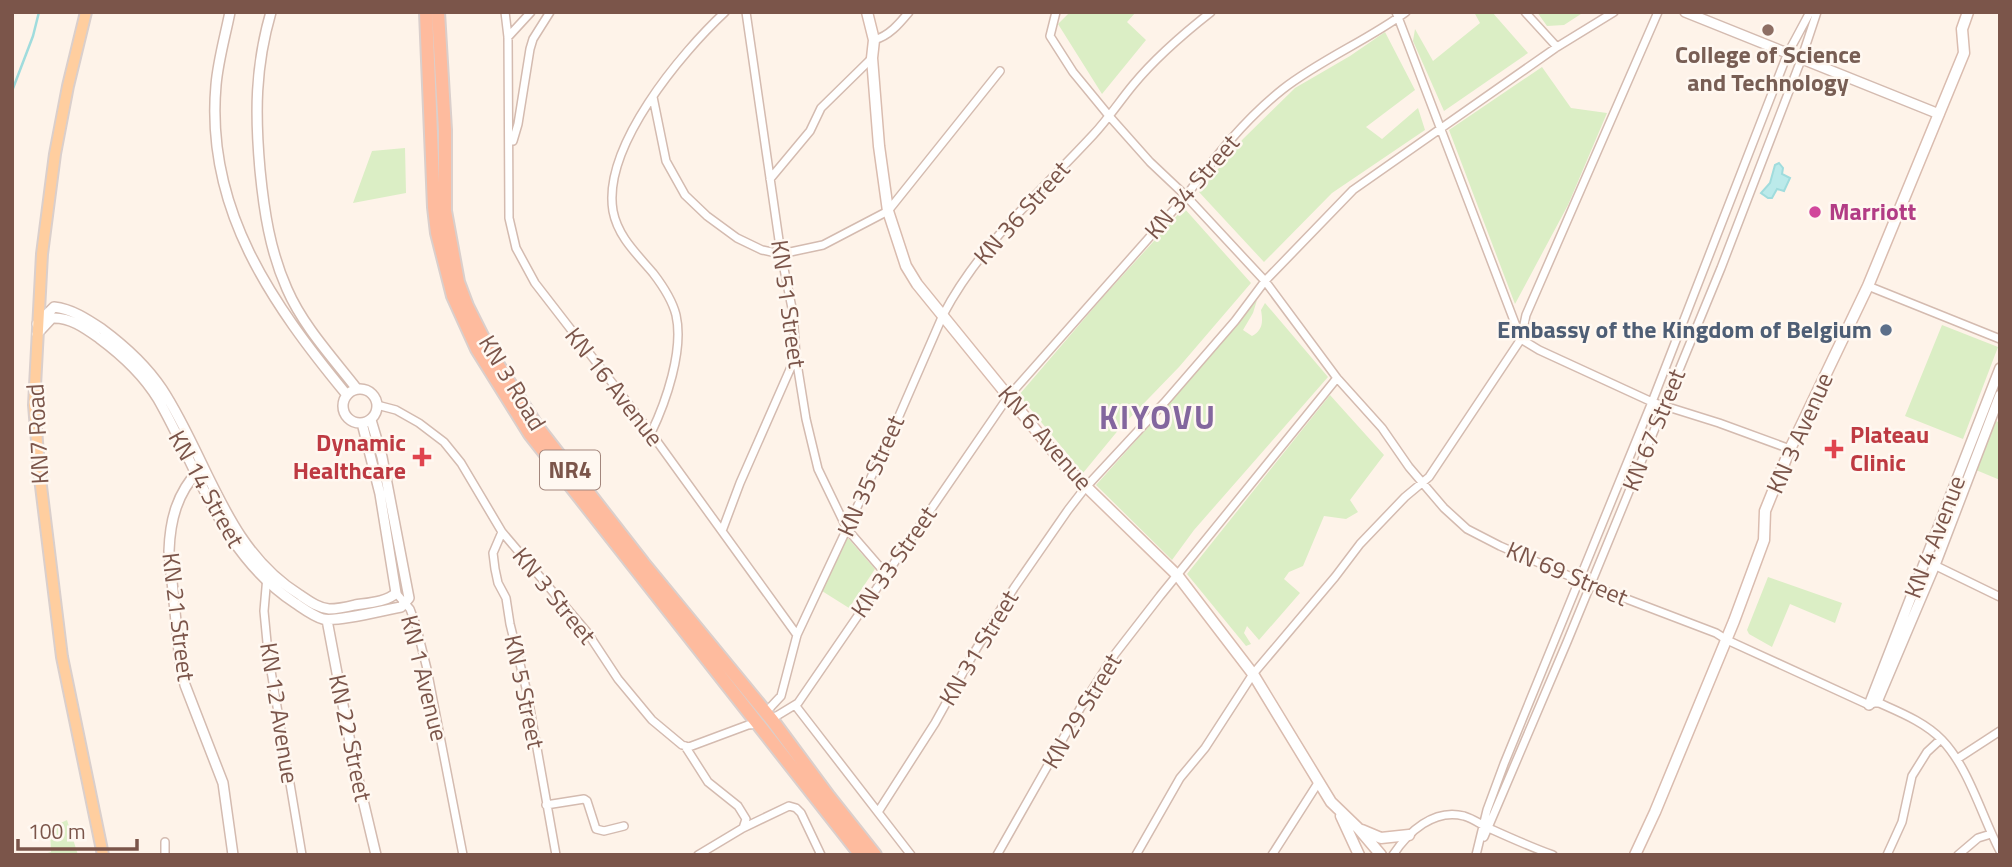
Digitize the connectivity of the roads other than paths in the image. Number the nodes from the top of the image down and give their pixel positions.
1 (86, 12) edge
2 (230, 12) edge
3 (271, 12) edge
4 (426, 12) edge
5 (438, 12) edge
6 (505, 12) edge
7 (531, 12) edge
8 (550, 12) edge
9 (725, 12) edge
10 (746, 12) edge
11 (909, 12) edge
12 (1056, 12) edge
13 (1211, 12) edge
14 (1525, 12) edge
15 (1614, 12) edge
16 (1658, 12) edge
17 (1685, 12) edge
18 (1810, 12) edge
19 (1817, 12) edge
20 (1968, 12) edge
21 (867, 13) edge
22 (1401, 14) edge
23 (508, 37) junction
24 (874, 40) junction
25 (1557, 47) junction
26 (1787, 55) junction
27 (872, 58) junction
28 (1801, 60) junction
29 (1000, 71) dead end
30 (653, 97) junction
31 (1939, 114) junction
32 (1110, 117) junction
33 (1442, 127) junction
34 (510, 148) junction
35 (770, 178) junction
36 (1186, 196) junction
37 (888, 211) junction
38 (781, 254) junction
39 (1265, 281) junction
40 (1868, 286) junction
41 (943, 315) junction
42 (36, 329) junction
43 (1521, 339) junction
44 (2000, 339) edge
45 (796, 357) junction
46 (2000, 369) edge
47 (1337, 378) junction
48 (357, 389) junction
49 (347, 395) junction
50 (2000, 395) edge
51 (1008, 397) junction
52 (1653, 402) junction
53 (377, 405) junction
54 (1664, 407) junction
55 (1996, 419) edge
56 (366, 421) junction
57 (651, 433) junction
58 (1790, 450) junction
59 (199, 469) junction
60 (1423, 483) junction
61 (1085, 488) junction
62 (847, 529) junction
63 (722, 531) junction
64 (502, 532) junction
65 (1931, 563) junction
66 (886, 574) junction
67 (267, 576) junction
68 (1178, 576) junction
69 (1581, 581) junction
70 (1590, 585) junction
71 (396, 593) junction
72 (2000, 597) edge
73 (406, 604) junction
74 (326, 608) junction
75 (327, 620) junction
76 (797, 635) junction
77 (1727, 640) junction
78 (1253, 674) junction
79 (1873, 704) junction
80 (796, 705) junction
81 (769, 716) junction
82 (753, 723) junction
83 (2000, 731) edge
84 (1941, 739) junction
85 (685, 746) junction
86 (1957, 759) junction
87 (1504, 764) junction
88 (1514, 768) junction
89 (1318, 783) junction
90 (546, 805) junction
91 (878, 812) junction
92 (1339, 813) junction
93 (624, 826) dead end
94 (1486, 827) junction
95 (743, 828) junction
96 (1359, 829) junction
97 (1991, 834) junction
98 (1409, 835) junction
99 (165, 842) dead end
100 (2000, 851) edge
101 (1357, 853) edge
102 (103, 855) edge
103 (165, 855) edge
104 (233, 855) edge
105 (302, 855) edge
106 (376, 855) edge
107 (463, 855) edge
108 (556, 855) edge
109 (698, 855) edge
110 (821, 855) edge
111 (861, 855) edge
112 (875, 855) edge
113 (911, 855) edge
114 (997, 855) edge
115 (1136, 855) edge
116 (1272, 855) edge
117 (1381, 855) edge
118 (1392, 855) edge
119 (1476, 855) edge
120 (1553, 855) edge
121 (1635, 855) edge
122 (1887, 855) edge
123 (1958, 855) edge

1 - 42 main road, KN7 Road
2 - 49 street
3 - 48 street
4 - 82 highway, KN 3 Road / NR4
5 - 81 highway, KN 3 Road / NR4
6 - 23 street, KN 16 Avenue
7 - 23 street
8 - 34 street
9 - 30 street
10 - 35 street, KN 51 Street
11 - 24 street
12 - 32 street
13 - 32 street, KN 36 Street
14 - 25 street
15 - 25 street, KN 31 Street
16 - 43 street
17 - 26 street
18 - 26 street, KN 67 Street
19 - 28 street, KN 67 Street
20 - 31 main road, KN 3 Avenue
21 - 24 main road, KN 6 Avenue
22 - 33 street
22 - 36 street, KN 34 Street
23 - 34 street, KN 16 Avenue
24 - 27 main road, KN 6 Avenue
25 - 33 street, KN 31 Street
26 - 28 street
26 - 52 street, KN 67 Street
27 - 35 street
27 - 37 main road, KN 6 Avenue
28 - 31 street
28 - 54 street, KN 67 Street
29 - 37 street
30 - 38 street
30 - 57 street
31 - 40 main road, KN 3 Avenue
32 - 36 street
32 - 41 street, KN 36 Street
33 - 39 street, KN 31 Street
33 - 43 street
34 - 57 street, KN 16 Avenue
35 - 38 street, KN 51 Street
36 - 39 street, KN 69 Street
36 - 51 street, KN 34 Street
37 - 38 street
37 - 41 main road, KN 6 Avenue
38 - 45 street, KN 51 Street
39 - 47 street, KN 69 Street
39 - 61 street, KN 31 Street
40 - 44 street
40 - 58 main road, KN 3 Avenue
41 - 51 main road, KN 6 Avenue
41 - 62 street, KN 35 Street
42 - 59 street, KN 14 Street
42 - 102 main road, KN7 Road
43 - 52 street
43 - 60 street
45 - 62 street, KN 51 Street
45 - 63 street
46 - 65 street, KN 4 Avenue
47 - 60 street, KN 69 Street
47 - 68 street, KN 29 Street
48 - 49 street
48 - 53 street
49 - 56 street
50 - 55 street, KN 4 Avenue
51 - 61 main road, KN 6 Avenue
51 - 66 street, KN 33 Street
52 - 54 street
52 - 69 street, KN 67 Street
53 - 56 street
53 - 64 street, KN 3 Street
54 - 58 street
54 - 70 street, KN 67 Street
55 - 65 street, KN 4 Avenue
56 - 71 street, KN 1 Avenue
56 - 73 street, KN 1 Avenue
57 - 63 street, KN 16 Avenue
58 - 77 main road, KN 3 Avenue
59 - 67 street, KN 14 Street
59 - 104 street, KN 21 Street
60 - 69 street, KN 69 Street
60 - 78 street
61 - 68 main road, KN 6 Avenue
61 - 91 street, KN 31 Street
62 - 66 street, KN 51 Street
62 - 76 street, KN 35 Street
63 - 76 street, KN 16 Avenue
64 - 85 street, KN 3 Street
64 - 90 street, KN 5 Street
65 - 72 street
65 - 79 street, KN 4 Avenue
66 - 80 street, KN 33 Street
67 - 74 street, KN 14 Street
67 - 75 street, KN 14 Street
67 - 105 street, KN 12 Avenue
68 - 78 main road, KN 6 Avenue
68 - 114 street, KN 29 Street
69 - 70 street, KN 69 Street
69 - 87 street, KN 67 Street
70 - 77 street, KN 69 Street
70 - 88 street, KN 67 Street
71 - 73 street
71 - 74 street
73 - 75 street
73 - 107 street, KN 1 Avenue
74 - 75 street
75 - 106 street, KN 22 Street
76 - 81 street
77 - 79 street, KN 69 Street
77 - 121 main road, KN 3 Avenue
78 - 89 main road, KN 6 Avenue
78 - 115 street
79 - 84 street, KN 69 Street
80 - 81 street, KN 33 Street
80 - 91 street
81 - 82 street
81 - 112 highway, KN 3 Road / NR4
82 - 85 street
82 - 111 highway, KN 3 Road / NR4
83 - 86 street
84 - 86 street, KN 69 Street
84 - 122 street
85 - 95 street, KN 3 Street
86 - 97 street, KN 69 Street
87 - 88 street
87 - 94 street, KN 67 Street
88 - 94 street, KN 67 Street
89 - 92 main road, KN 6 Avenue
89 - 116 street
90 - 93 street
90 - 108 street, KN 5 Street
91 - 113 street
92 - 96 main road, KN 6 Avenue
92 - 101 main road, KN 6 Avenue
94 - 98 street
94 - 119 street, KN 67 Street
94 - 120 street
95 - 109 street
95 - 110 street
96 - 98 main road
96 - 117 main road, KN 6 Avenue
97 - 100 street, KN 69 Street
97 - 123 street
98 - 118 street
99 - 103 street

